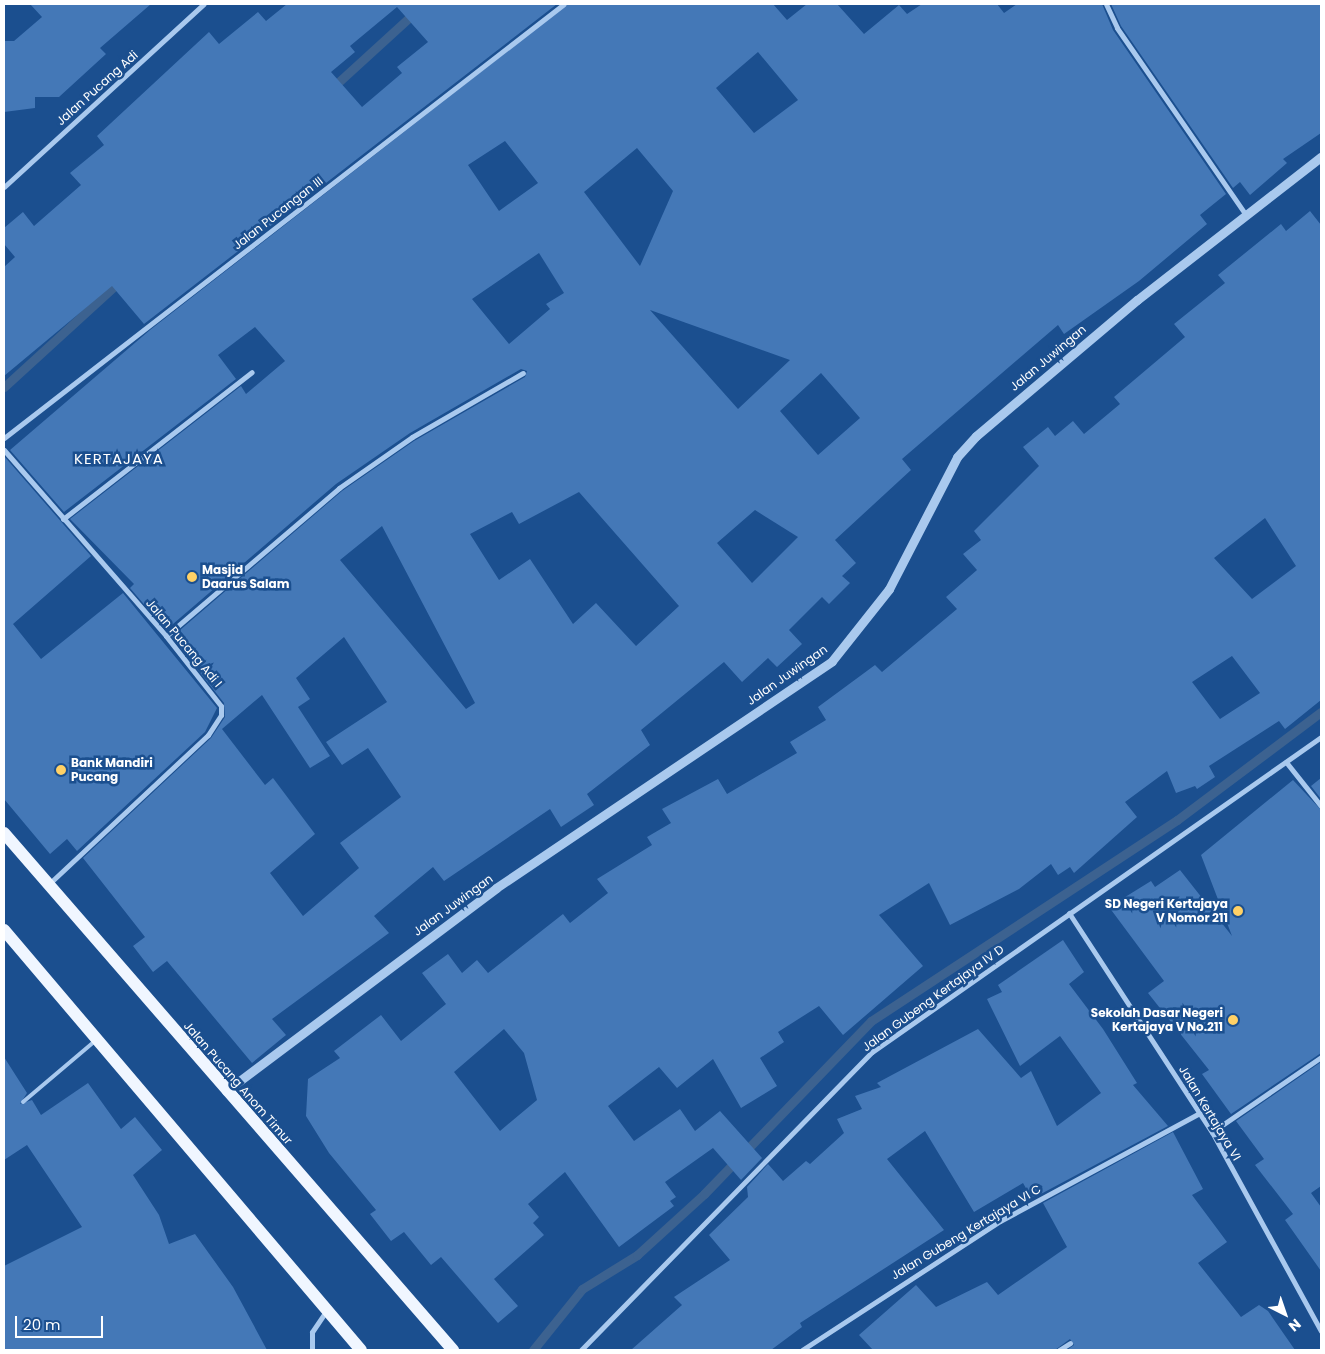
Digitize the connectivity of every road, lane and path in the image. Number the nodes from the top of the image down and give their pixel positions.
1 (204, 4) edge
2 (564, 4) edge
3 (1106, 4) edge
4 (1321, 157) edge
5 (4, 187) edge
6 (1246, 215) junction
7 (252, 372) dead end
8 (523, 373) dead end
9 (4, 438) edge
10 (4, 450) edge
11 (64, 519) junction
12 (166, 636) junction
13 (1321, 737) edge
14 (1286, 762) junction
15 (1321, 806) edge
16 (4, 833) edge
17 (49, 885) junction
18 (1070, 913) junction
19 (4, 930) edge
20 (97, 1040) junction
21 (1321, 1057) edge
22 (226, 1091) junction
23 (23, 1102) dead end
24 (1200, 1113) junction
25 (1212, 1132) junction
26 (327, 1310) junction
27 (1321, 1332) edge
28 (1070, 1343) dead end
29 (312, 1350) edge
30 (359, 1350) edge
31 (453, 1350) edge
32 (581, 1350) edge
33 (802, 1350) edge
34 (1059, 1350) edge

1 - 5 street, Jalan Pucang Adi
2 - 9 street, Jalan Pucangan III
3 - 6 street
4 - 6 street, Jalan Juwingan
6 - 22 street, Jalan Juwingan
7 - 11 street
8 - 12 street
10 - 11 street, Jalan Pucang Adi I
11 - 12 street, Jalan Pucang Adi I
12 - 17 street, Jalan Pucang Adi I
13 - 14 street, Jalan Gubeng Kertajaya IV D
14 - 15 street
14 - 18 street, Jalan Gubeng Kertajaya IV D
16 - 17 main road, Jalan Pucang Anom Timur
17 - 22 main road, Jalan Pucang Anom Timur
18 - 24 street, Jalan Kertajaya VI
18 - 32 street, Jalan Gubeng Kertajaya IV D
19 - 20 main road
20 - 23 lane
20 - 26 main road
21 - 25 street
22 - 31 main road, Jalan Pucang Anom Timur
24 - 25 street, Jalan Kertajaya VI
24 - 33 street, Jalan Gubeng Kertajaya VI C
25 - 27 street, Jalan Kertajaya VI
26 - 29 street
26 - 30 main road
28 - 34 street

